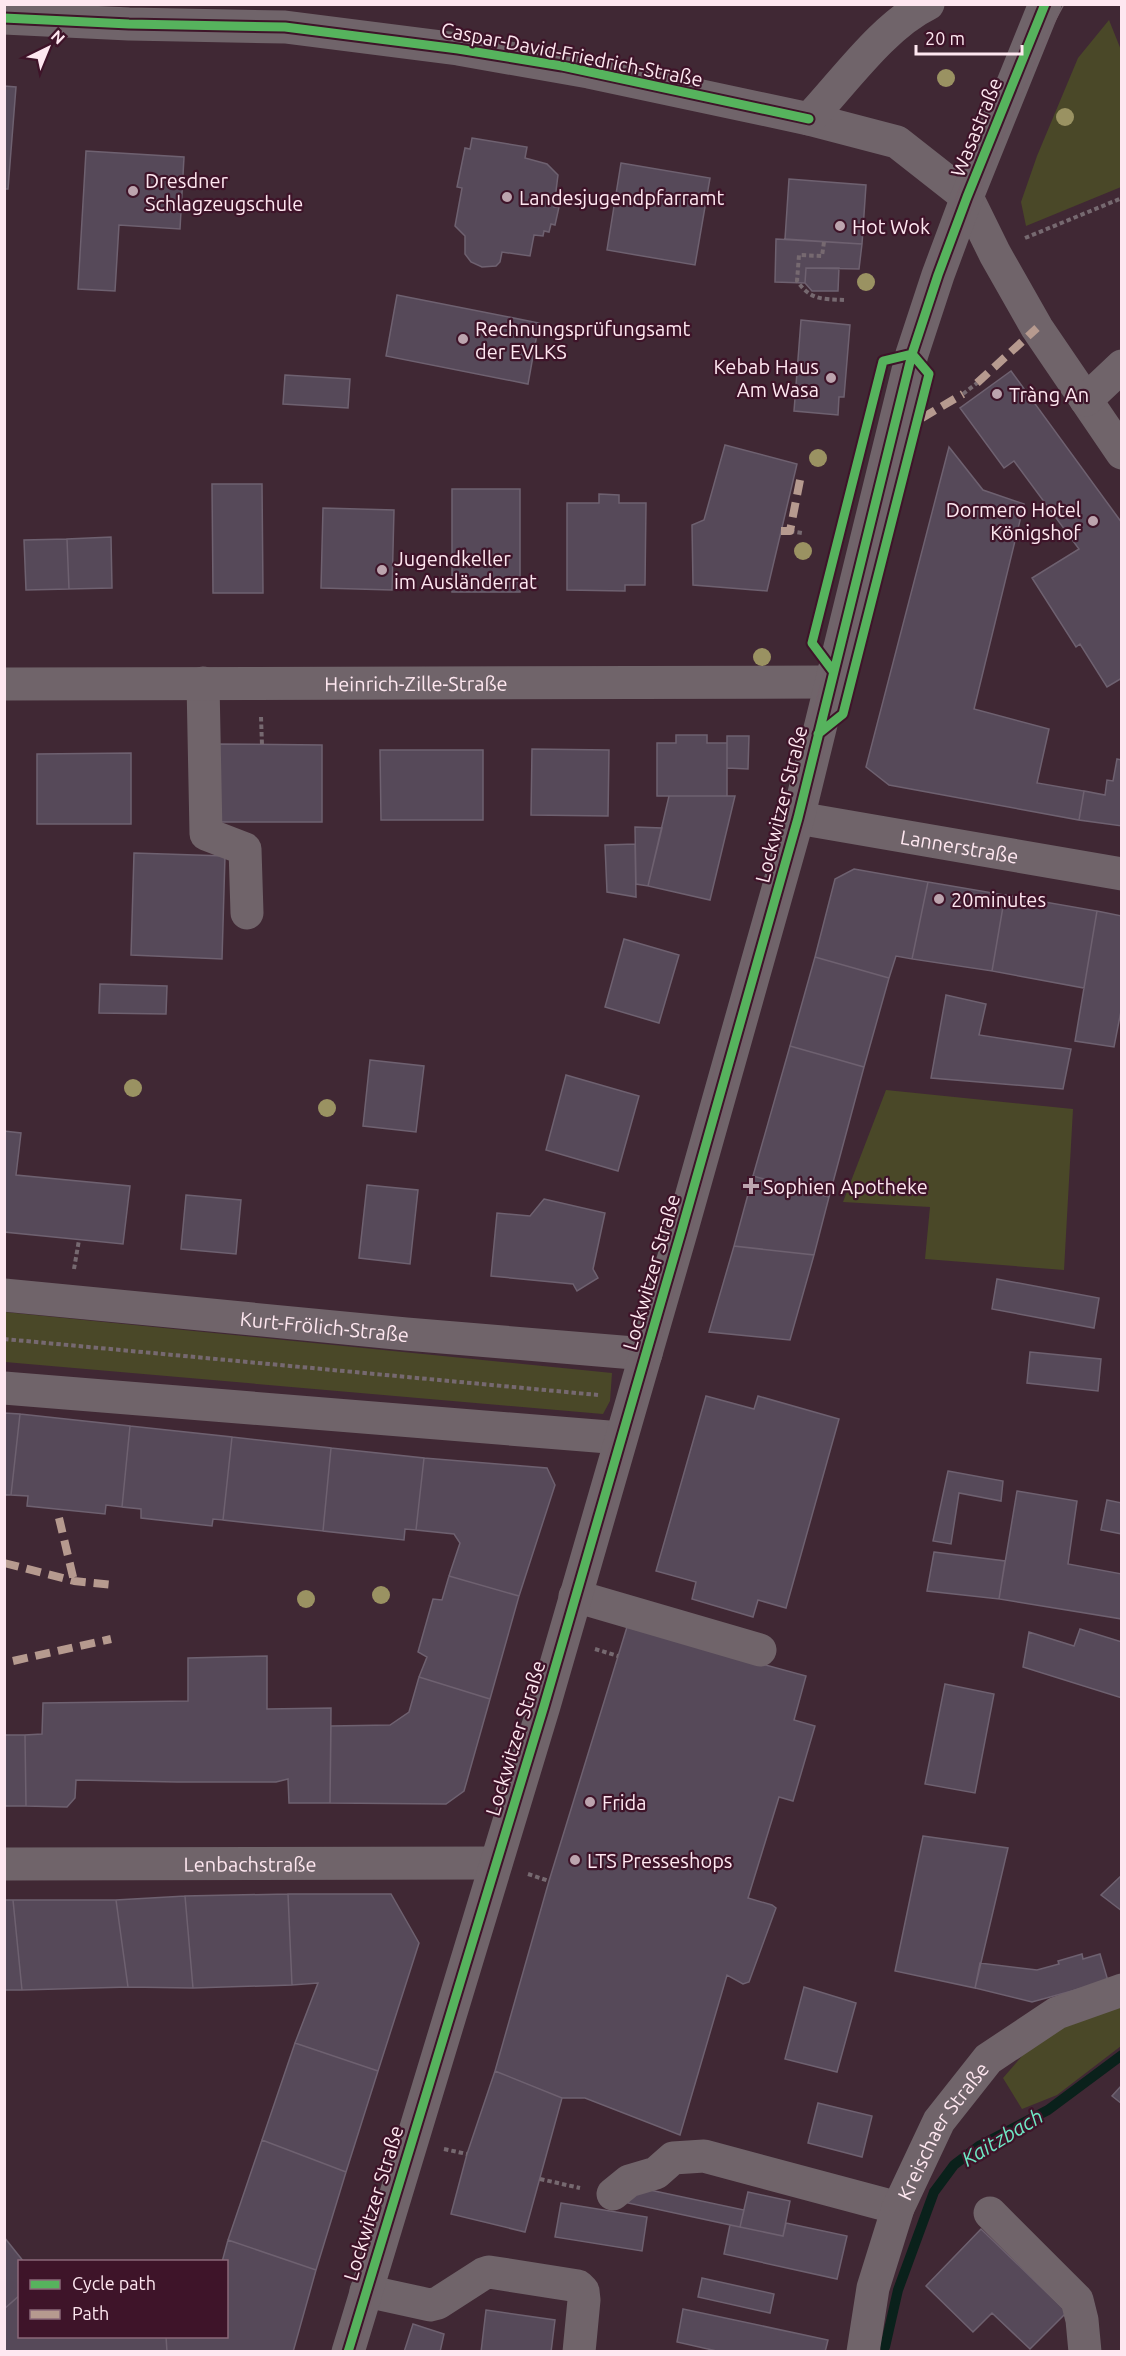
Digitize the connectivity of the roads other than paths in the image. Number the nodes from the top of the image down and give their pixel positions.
1 (928, 4) edge
2 (1046, 4) edge
3 (128, 14) edge
4 (891, 15) edge
5 (4, 18) edge
6 (809, 119) junction
7 (968, 197) junction
8 (1122, 366) edge
9 (1086, 400) junction
10 (1122, 453) edge
11 (830, 682) junction
12 (203, 683) junction
13 (4, 684) edge
14 (798, 818) junction
15 (1122, 874) edge
16 (247, 914) dead end
17 (4, 1296) edge
18 (646, 1354) junction
19 (4, 1388) edge
20 (621, 1438) junction
21 (575, 1596) junction
22 (760, 1650) dead end
23 (496, 1863) junction
24 (4, 1864) edge
25 (1122, 1990) edge
26 (613, 2194) dead end
27 (898, 2208) junction
28 (990, 2213) dead end
29 (366, 2291) junction
30 (348, 2352) edge
31 (579, 2352) edge
32 (863, 2352) edge
33 (1084, 2352) edge

1 - 4 street
2 - 7 street, Wasastraße
3 - 5 street, Caspar-David-Friedrich-Straße
3 - 6 street, Caspar-David-Friedrich-Straße
4 - 6 street
6 - 7 street, Caspar-David-Friedrich-Straße
7 - 9 street
7 - 11 street, Lockwitzer Straße
8 - 9 street
9 - 10 street
11 - 12 street, Heinrich-Zille-Straße
11 - 14 street, Lockwitzer Straße
12 - 13 street, Heinrich-Zille-Straße
12 - 16 street
14 - 15 street, Lannerstraße
14 - 18 street, Lockwitzer Straße
17 - 18 street, Kurt-Frölich-Straße
18 - 20 street, Lockwitzer Straße
19 - 20 street
20 - 21 street, Lockwitzer Straße
21 - 22 street
21 - 23 street, Lockwitzer Straße
23 - 24 street, Lenbachstraße
23 - 29 street, Lockwitzer Straße
25 - 27 street, Kreischaer Straße
26 - 27 street
27 - 32 street, Kreischaer Straße
28 - 33 street
29 - 30 street, Lockwitzer Straße
29 - 31 street

